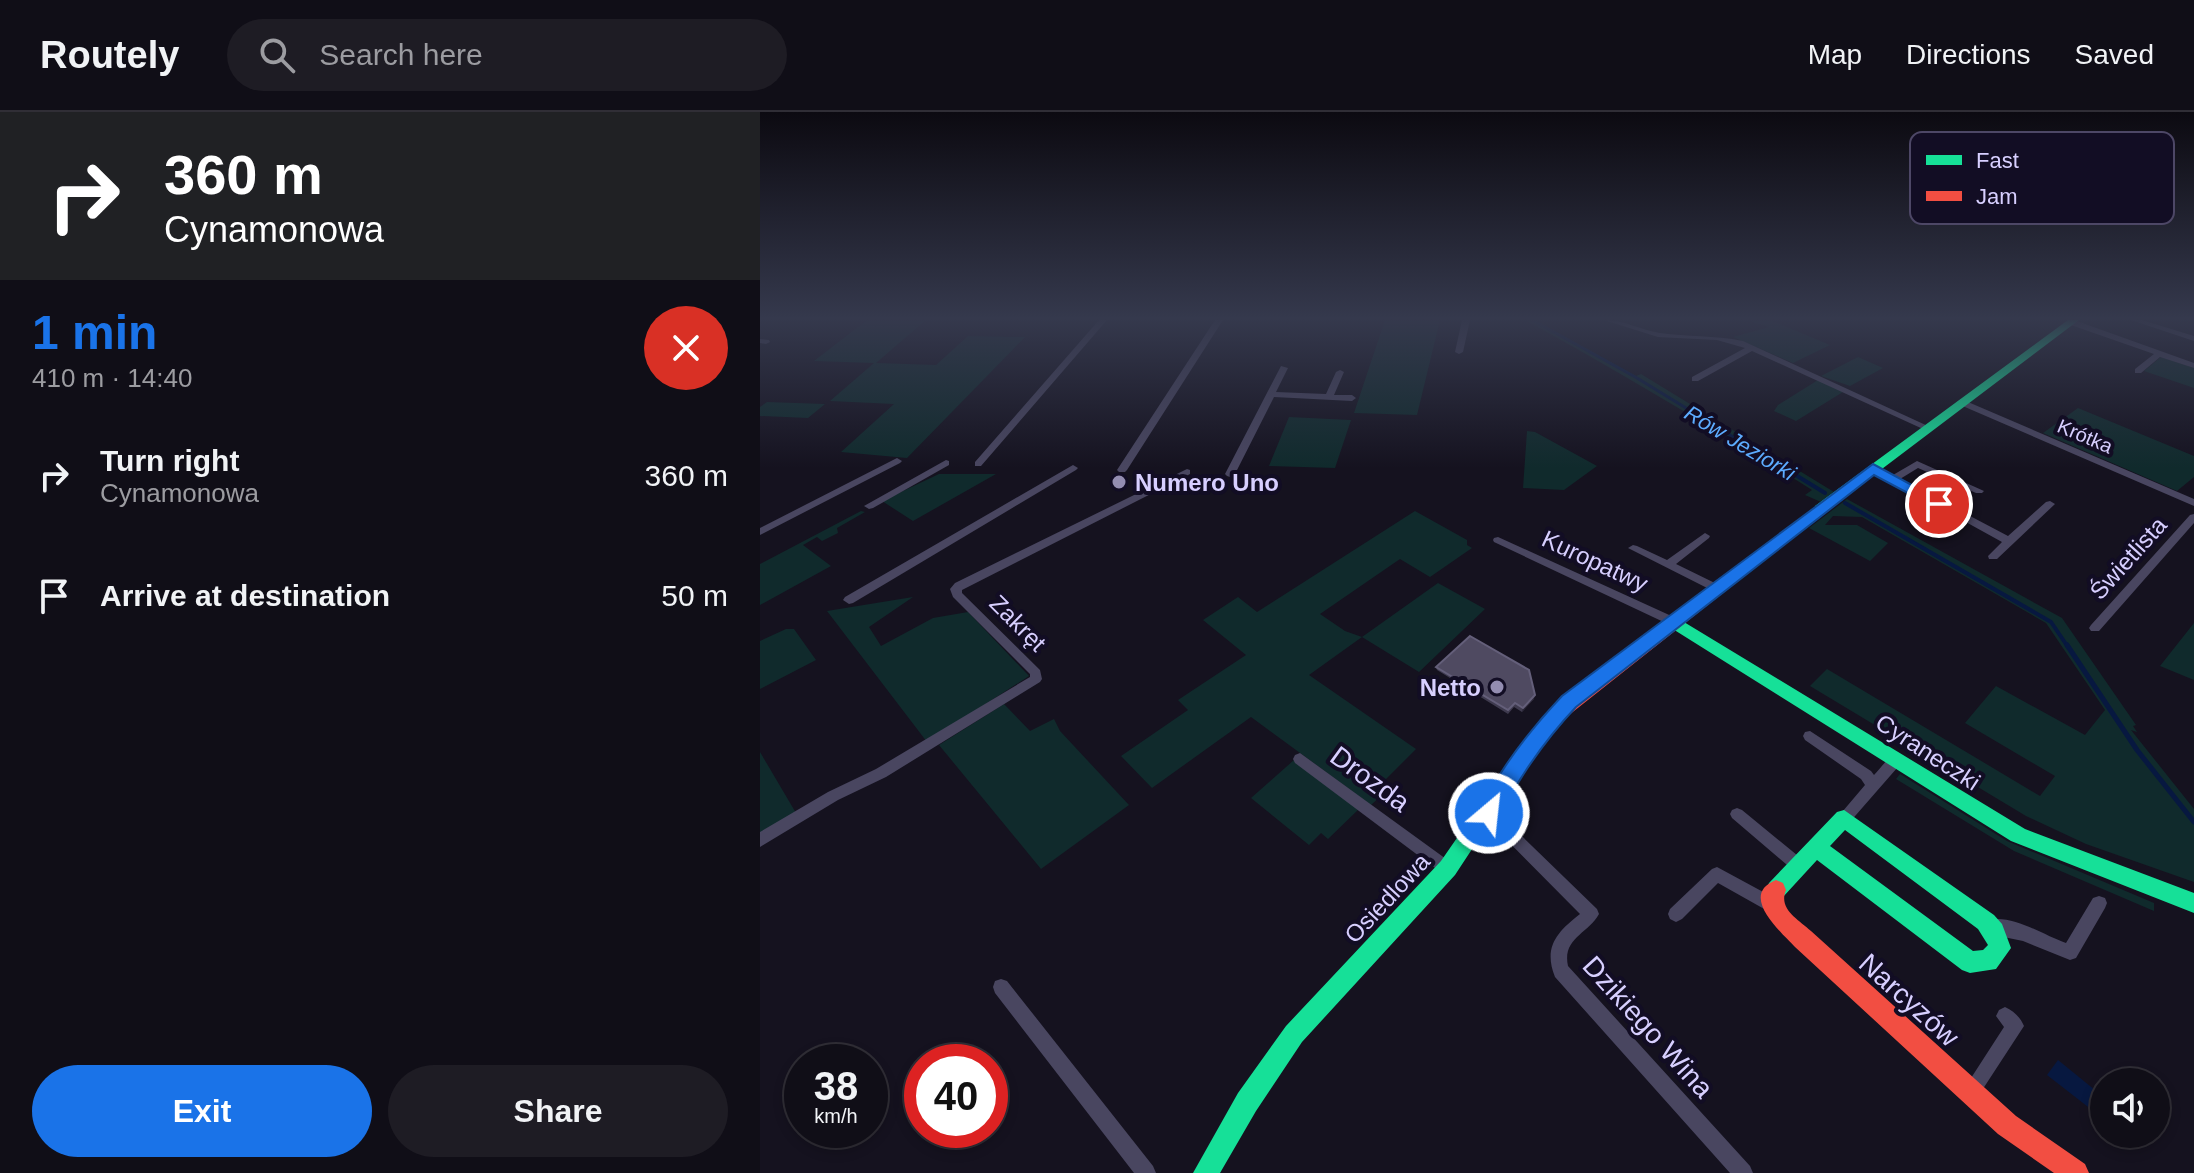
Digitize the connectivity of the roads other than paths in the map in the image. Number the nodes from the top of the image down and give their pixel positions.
1 (1060, 370) edge
2 (1187, 370) edge
3 (1283, 370) edge
4 (1713, 370) edge
5 (1795, 370) edge
6 (2006, 370) edge
7 (1340, 372) dead end
8 (1695, 379) dead end
9 (1272, 394) junction
10 (1329, 396) junction
11 (1352, 398) dead end
12 (1961, 402) junction
13 (1926, 427) junction
14 (897, 461) dead end
15 (946, 463) dead end
16 (978, 464) dead end
17 (1073, 468) dead end
18 (1873, 468) junction
19 (1122, 470) dead end
20 (1187, 472) dead end
21 (1230, 474) dead end
22 (1893, 479) junction
23 (1979, 491) dead end
24 (2194, 503) edge
25 (2050, 504) dead end
26 (869, 506) dead end
27 (2194, 517) edge
28 (760, 532) edge
29 (1705, 536) dead end
30 (1498, 540) dead end
31 (2009, 541) junction
32 (1633, 548) dead end
33 (1993, 556) dead end
34 (1668, 565) junction
35 (1717, 589) junction
36 (849, 600) dead end
37 (1674, 622) junction
38 (2095, 628) dead end
39 (1810, 736) dead end
40 (1300, 759) dead end
41 (1897, 760) junction
42 (1874, 786) junction
43 (1489, 813) junction
44 (1737, 814) dead end
45 (1844, 818) junction
46 (760, 840) edge
47 (1817, 848) junction
48 (1798, 865) junction
49 (1448, 869) junction
50 (2169, 896) junction
51 (2099, 903) dead end
52 (2194, 903) edge
53 (1772, 905) junction
54 (2194, 913) edge
55 (1676, 914) dead end
56 (1990, 927) junction
57 (1001, 987) dead end
58 (2005, 1016) dead end
59 (1971, 1092) junction
60 (1146, 1173) edge
61 (1206, 1173) edge
62 (1743, 1173) edge
63 (2076, 1173) edge

1 - 16 street
2 - 19 street
3 - 9 street
4 - 8 street
5 - 13 street
6 - 12 street, Osiedlowa
7 - 10 street
9 - 10 street
9 - 21 street
10 - 11 street
12 - 13 street, Osiedlowa
12 - 24 street, Krótka
13 - 18 street, Osiedlowa
14 - 28 street
15 - 26 street
17 - 36 street
18 - 22 street
18 - 35 street, Osiedlowa
20 - 46 street, Zakręt
22 - 23 street
22 - 31 street
25 - 31 street
27 - 38 street, Świetlista
29 - 34 street
30 - 37 street, Kuropatwy
31 - 33 street
32 - 34 street
34 - 35 street
35 - 37 street, Osiedlowa
37 - 41 street, Cyraneczki
37 - 43 street, Osiedlowa
39 - 42 street
40 - 49 street, Drozda
41 - 42 street
41 - 50 street, Cyraneczki
42 - 45 street
43 - 49 street, Osiedlowa
43 - 62 street, Dzikiego Wina
44 - 48 street
45 - 47 street
45 - 56 street
47 - 48 street
47 - 56 street
48 - 53 street
49 - 61 street, Osiedlowa
50 - 52 street, Cyraneczki
50 - 54 street, Cyraneczki
51 - 56 street
53 - 55 street
53 - 59 street, Narcyzów
57 - 60 street
58 - 59 street
59 - 63 street, Narcyzów

